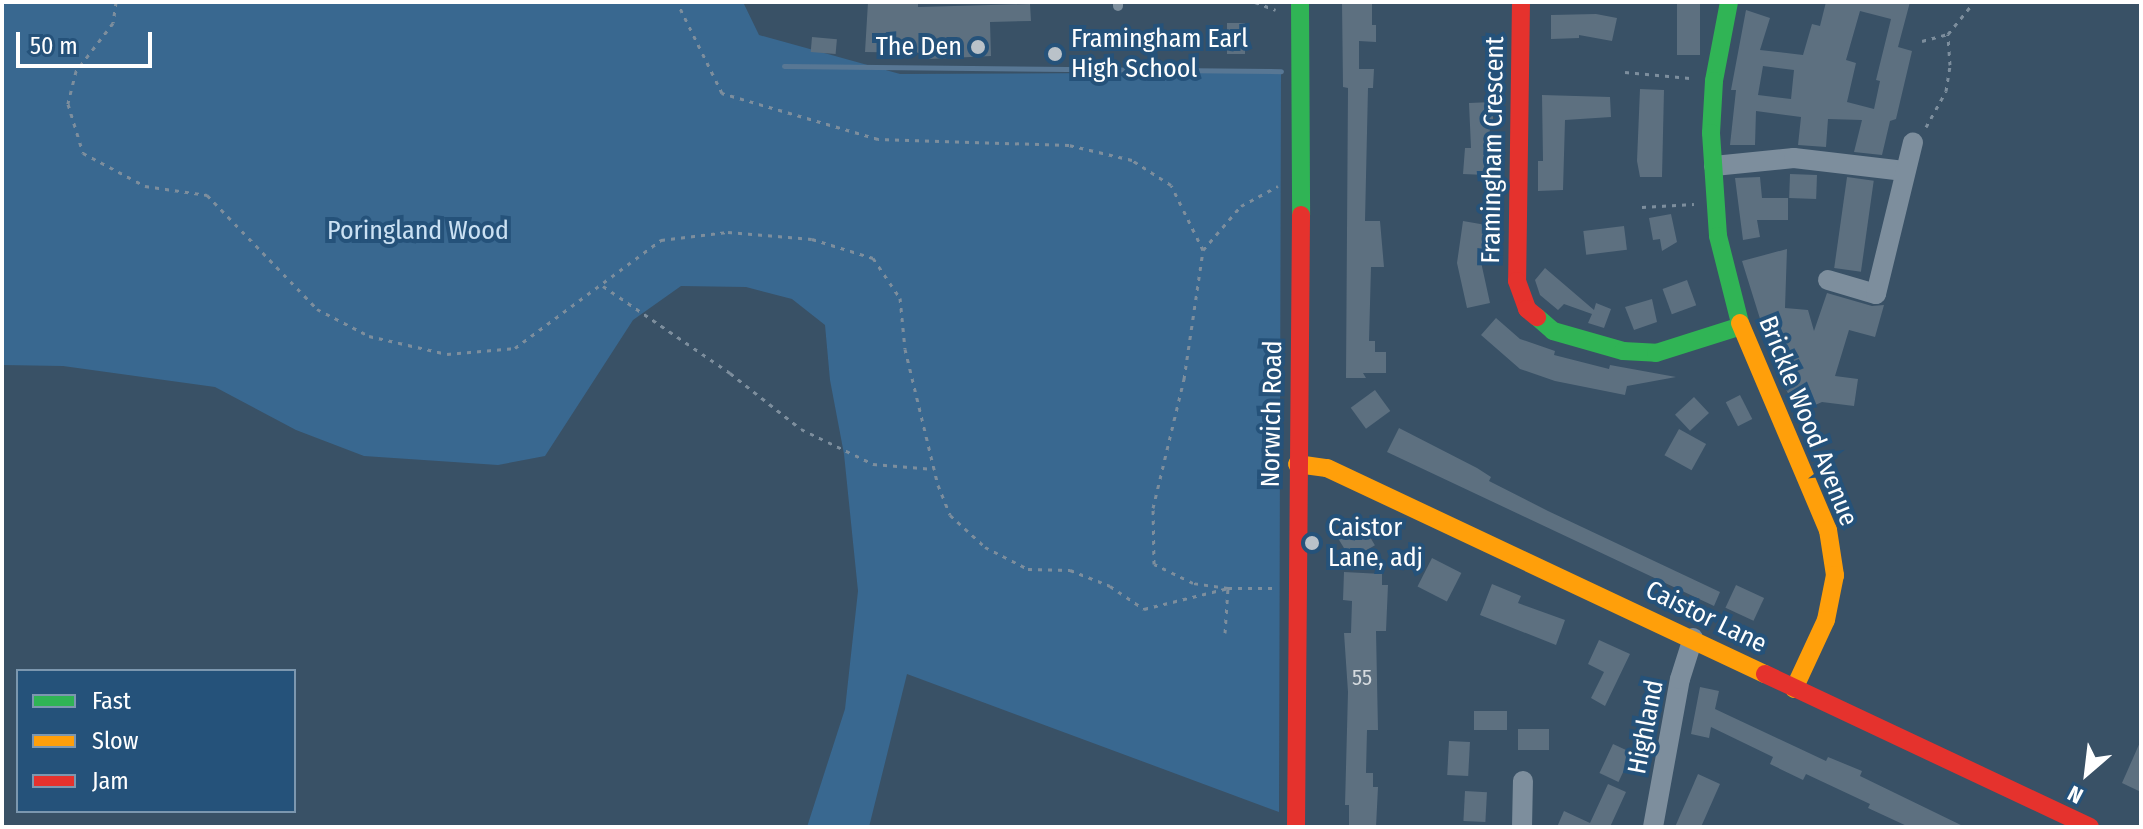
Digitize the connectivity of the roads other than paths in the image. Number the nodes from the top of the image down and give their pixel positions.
1 (1300, 2) edge
2 (1521, 2) edge
3 (1729, 2) edge
4 (1913, 142) road end
5 (1714, 166) junction
6 (1904, 171) junction
7 (1828, 280) dead end
8 (1741, 326) junction
9 (1297, 464) junction
10 (1693, 638) junction
11 (1794, 689) junction
12 (1523, 781) dead end
13 (1296, 827) edge
14 (1522, 827) edge
15 (1653, 827) edge
16 (2090, 827) edge

1 - 9 street, Norwich Road
2 - 8 street, Framingham Crescent
3 - 5 street, Brickle Wood Avenue
4 - 6 street
5 - 6 street
5 - 8 street, Brickle Wood Avenue
6 - 7 street
8 - 11 street, Brickle Wood Avenue
9 - 10 street, Caistor Lane
9 - 13 street, Norwich Road
10 - 11 street, Caistor Lane
10 - 15 street, Highland
11 - 16 street, Caistor Lane
12 - 14 street

